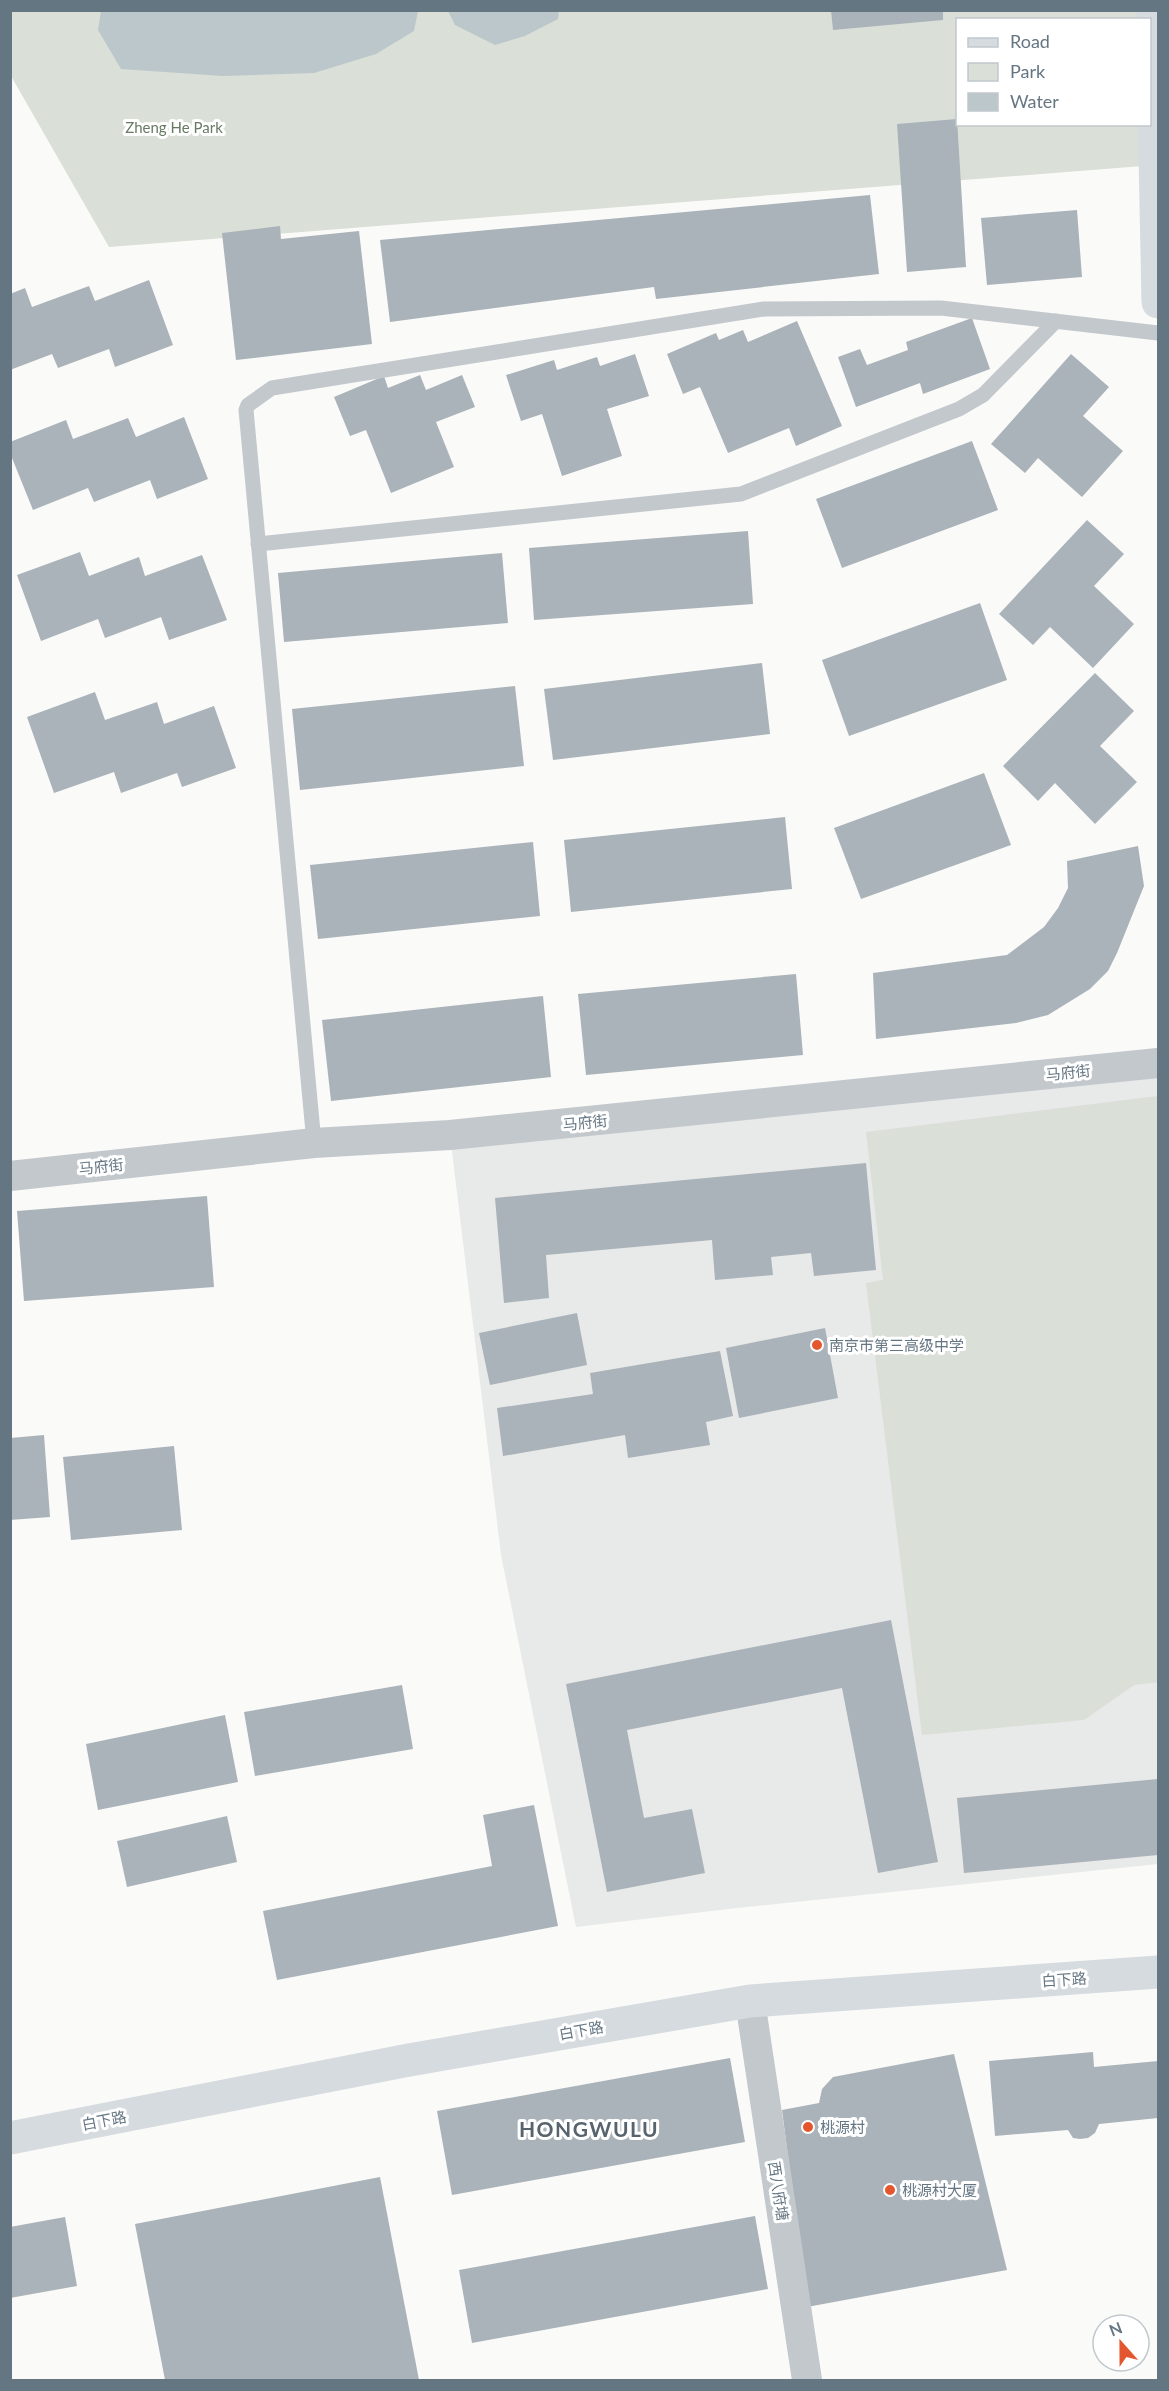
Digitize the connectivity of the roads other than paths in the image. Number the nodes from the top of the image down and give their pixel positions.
1 (1152, 10) edge
2 (1158, 302) edge
3 (1056, 321) junction
4 (1158, 333) edge
5 (258, 544) junction
6 (1158, 1063) edge
7 (314, 1143) junction
8 (10, 1176) edge
9 (1158, 1972) edge
10 (750, 2001) junction
11 (10, 2138) edge
12 (807, 2380) edge

1 - 2 main road
3 - 4 lane
3 - 5 lane
3 - 5 lane
5 - 7 lane
6 - 7 street, 马府街
7 - 8 street, 马府街
9 - 10 main road, 白下路
10 - 11 main road, 白下路
10 - 12 street, 西八府塘

